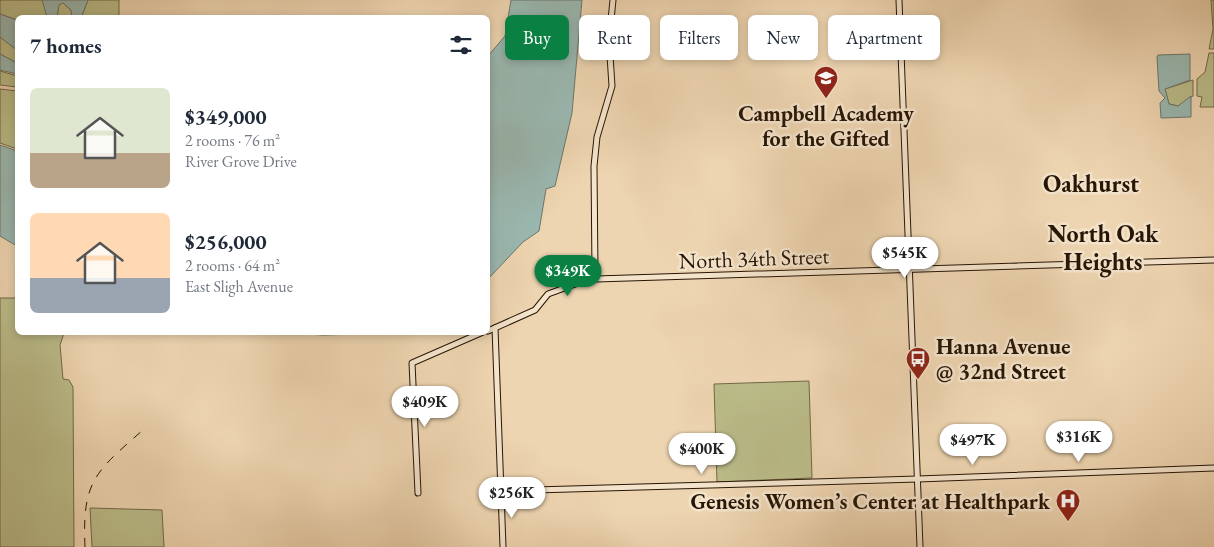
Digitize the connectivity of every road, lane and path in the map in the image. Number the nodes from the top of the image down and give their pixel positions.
1 (612, 0) edge
2 (899, 0) edge
3 (1214, 260) edge
4 (910, 269) junction
5 (596, 279) dead end
6 (495, 328) junction
7 (490, 330) edge
8 (476, 335) edge
9 (1214, 468) edge
10 (918, 479) junction
11 (502, 491) junction
12 (418, 493) dead end
13 (503, 547) edge
14 (920, 547) edge

1 - 6 street
2 - 4 street
3 - 4 street, North 34th Street
4 - 5 street, North 34th Street
4 - 10 street
6 - 7 street
6 - 11 street
8 - 12 street
9 - 10 street
10 - 11 street
10 - 14 street
11 - 13 street

